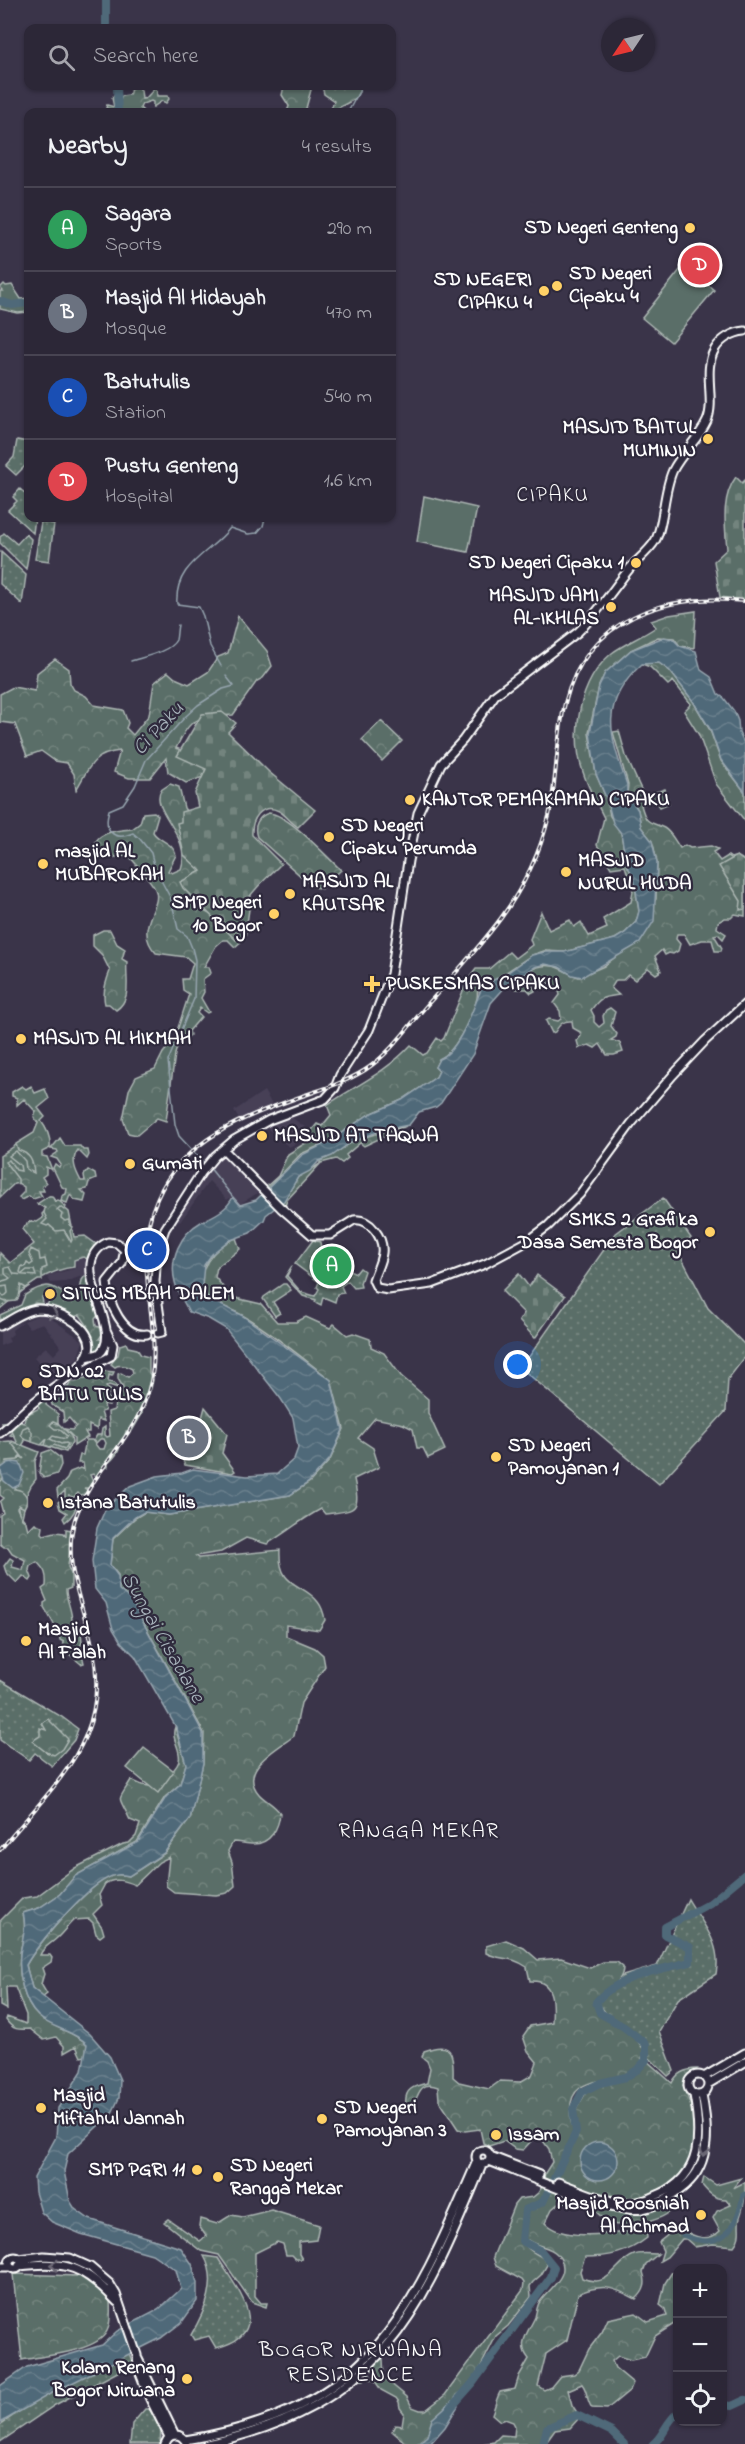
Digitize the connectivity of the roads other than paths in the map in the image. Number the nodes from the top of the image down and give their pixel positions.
1 (743, 331) edge
2 (745, 1004) edge
3 (223, 1149) junction
4 (0, 1326) edge
5 (105, 1329) junction
6 (158, 1333) dead end
7 (147, 1335) dead end
8 (86, 1357) junction
9 (69, 1376) junction
10 (0, 1433) edge
11 (745, 2053) edge
12 (745, 2062) edge
13 (706, 2080) junction
14 (698, 2095) junction
15 (0, 2259) edge
16 (10, 2264) junction
17 (0, 2267) edge
18 (298, 2411) junction
19 (170, 2439) edge
20 (186, 2442) edge
21 (207, 2444) edge

1 - 3 street
2 - 3 street
3 - 6 street
4 -> 8 street
5 - 7 street
5 - 8 street
5 - 9 street
8 - 9 street
9 - 10 street
11 - 13 street
12 - 13 street
13 - 14 street
13 - 14 street
14 - 18 street
15 - 16 street
16 - 17 street
16 - 19 street
18 - 20 street
18 - 21 street
19 - 20 street

